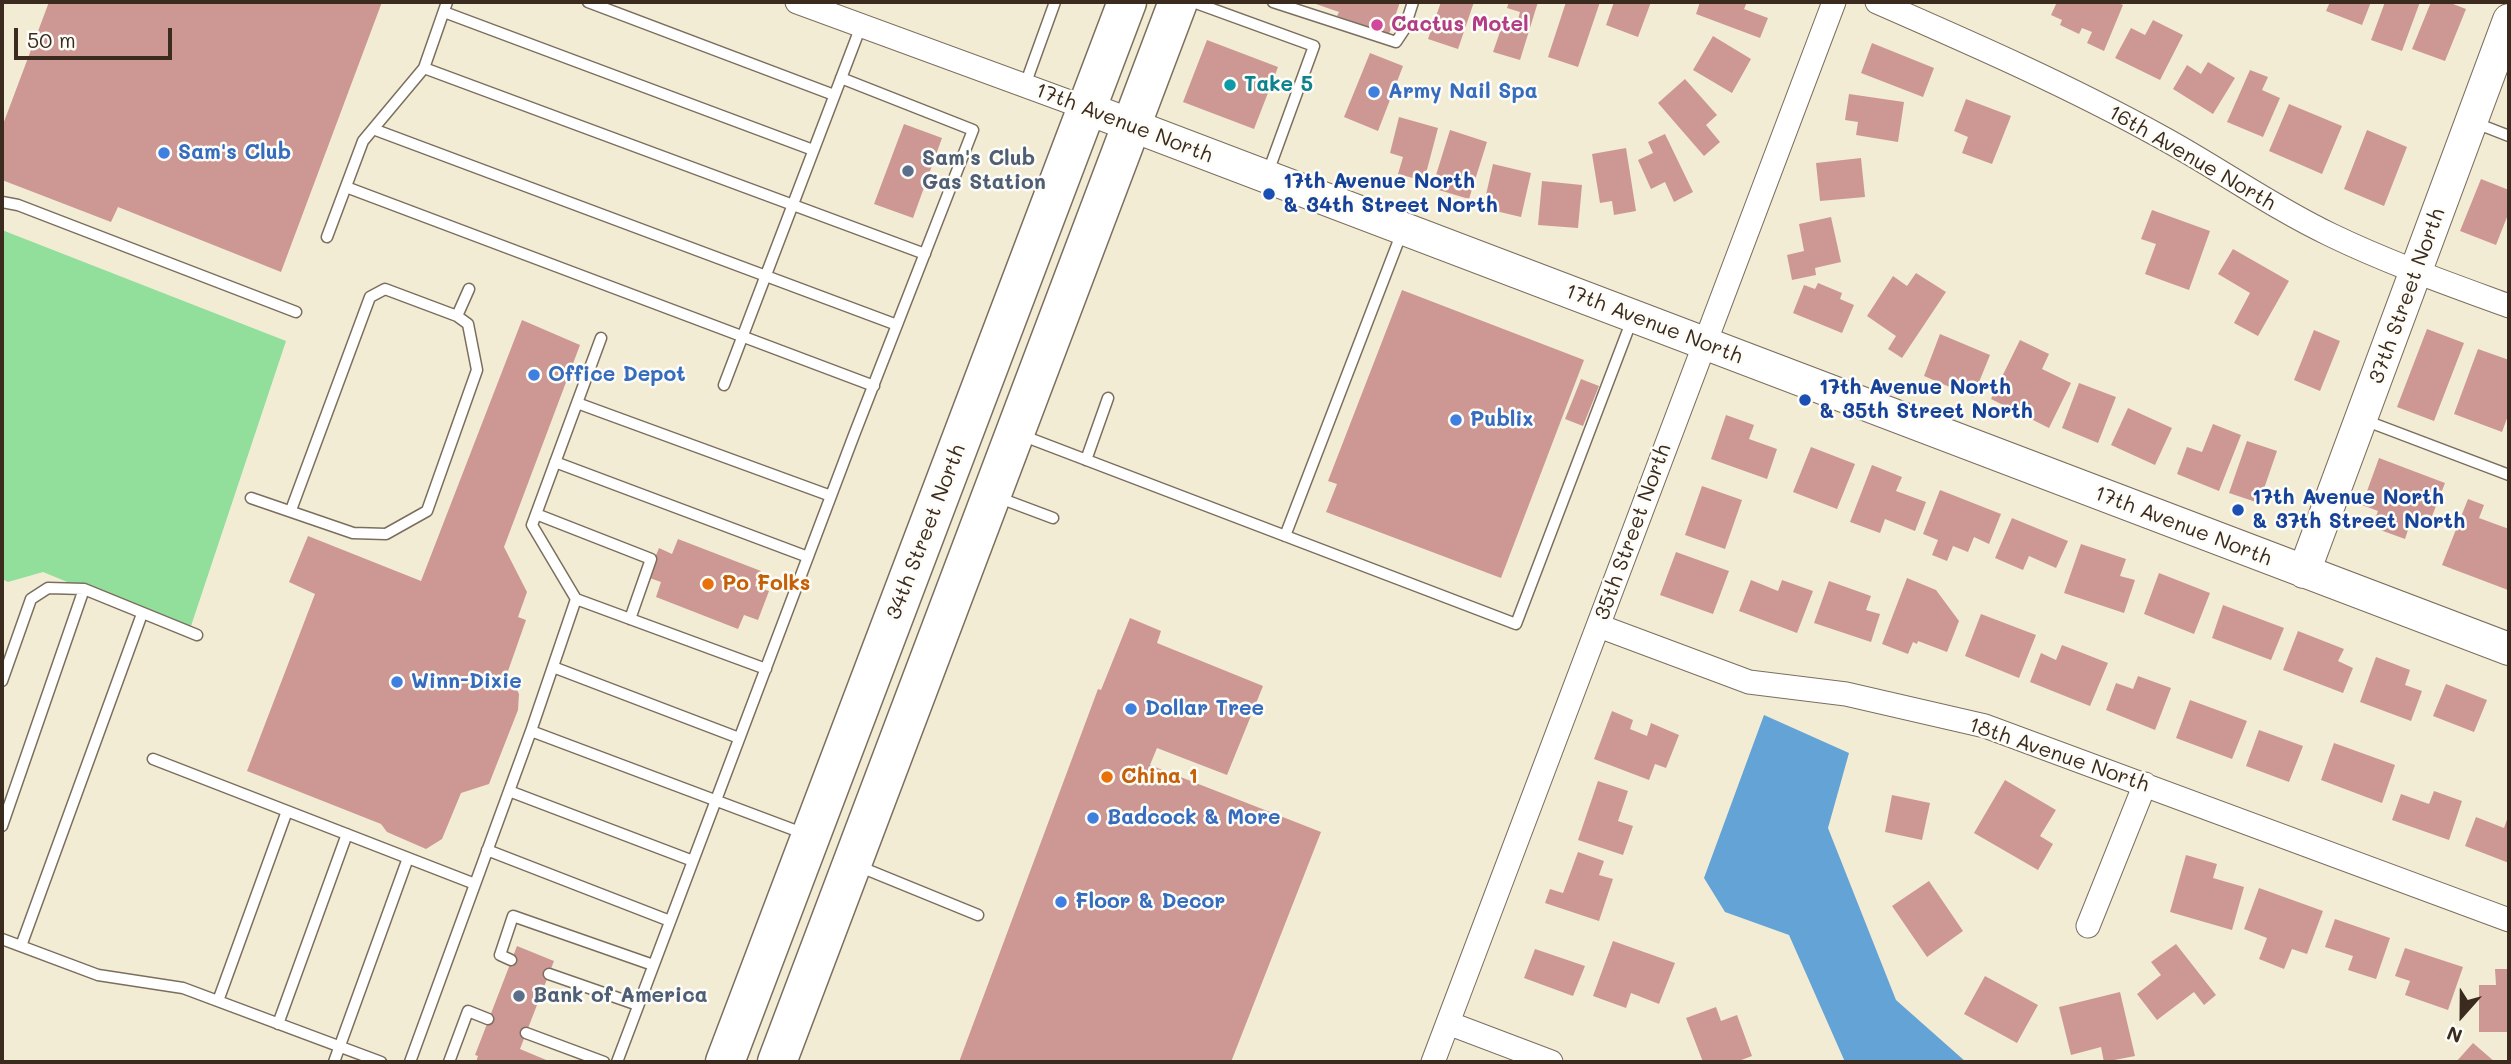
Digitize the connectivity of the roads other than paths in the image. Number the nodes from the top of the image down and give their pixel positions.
1 (588, 2) edge
2 (797, 2) edge
3 (1055, 2) edge
4 (1127, 2) edge
5 (1178, 2) edge
6 (1193, 2) edge
7 (1273, 2) edge
8 (1413, 2) edge
9 (1834, 2) edge
10 (1877, 2) edge
11 (446, 7) edge
12 (2509, 20) edge
13 (861, 26) junction
14 (424, 68) junction
15 (841, 78) junction
16 (1025, 85) junction
17 (834, 94) junction
18 (1086, 108) junction
19 (2471, 122) junction
20 (1131, 124) junction
21 (373, 129) junction
22 (2509, 136) edge
23 (813, 150) junction
24 (1266, 178) junction
25 (346, 187) junction
26 (2, 202) edge
27 (792, 205) junction
28 (1403, 229) junction
29 (327, 237) dead end
30 (925, 254) junction
31 (2416, 272) junction
32 (765, 277) junction
33 (469, 289) dead end
34 (2509, 306) edge
35 (296, 312) dead end
36 (457, 316) junction
37 (1634, 316) junction
38 (897, 325) junction
39 (742, 337) junction
40 (601, 338) dead end
41 (1703, 343) junction
42 (724, 385) dead end
43 (874, 386) junction
44 (1108, 398) dead end
45 (577, 402) junction
46 (2361, 419) junction
47 (1015, 433) junction
48 (1086, 460) junction
49 (555, 462) junction
50 (2509, 475) edge
51 (991, 495) junction
52 (831, 496) junction
53 (251, 498) dead end
54 (291, 510) junction
55 (536, 514) junction
56 (1053, 518) dead end
57 (1285, 537) junction
58 (808, 557) junction
59 (2304, 572) junction
60 (84, 589) junction
61 (576, 599) junction
62 (142, 614) junction
63 (630, 619) junction
64 (1599, 626) junction
65 (197, 635) dead end
66 (2509, 649) edge
67 (554, 667) junction
68 (766, 669) junction
69 (2, 681) edge
70 (531, 731) junction
71 (739, 738) junction
72 (153, 759) dead end
73 (2145, 784) junction
74 (509, 791) junction
75 (716, 800) junction
76 (287, 811) junction
77 (2, 826) edge
78 (347, 834) junction
79 (811, 836) junction
80 (487, 850) junction
81 (408, 858) junction
82 (693, 861) junction
83 (852, 864) junction
84 (475, 884) junction
85 (978, 915) dead end
86 (670, 920) junction
87 (2509, 920) edge
88 (2088, 926) dead end
89 (2, 939) edge
90 (21, 946) junction
91 (511, 960) dead end
92 (653, 965) junction
93 (549, 974) dead end
94 (218, 1001) junction
95 (638, 1005) junction
96 (488, 1019) dead end
97 (1448, 1023) junction
98 (278, 1024) junction
99 (526, 1033) dead end
100 (340, 1047) junction
101 (334, 1062) edge
102 (381, 1062) edge
103 (410, 1062) edge
104 (449, 1062) edge
105 (604, 1062) edge
106 (617, 1062) edge
107 (725, 1062) edge
108 (777, 1062) edge
109 (1433, 1062) edge
110 (1551, 1062) edge

1 - 17 lane
2 - 13 street, 17th Avenue North
3 - 16 lane
4 - 18 highway, 34th Street North
5 - 20 highway
6 - 24 lane
7 - 8 lane
9 - 41 street, 35th Street North
10 - 31 street, 16th Avenue North
11 - 14 lane
11 - 23 lane
12 - 19 street, 37th Street North
13 - 15 lane
13 - 16 street, 17th Avenue North
14 - 21 lane
14 - 27 lane
15 - 17 lane
15 - 30 lane
16 - 18 street, 17th Avenue North
17 - 23 lane
18 - 20 street, 17th Avenue North
18 - 79 highway, 34th Street North
19 - 22 lane
19 - 31 street, 37th Street North
20 - 24 street, 17th Avenue North
20 - 47 highway
21 - 25 lane
21 - 32 lane
23 - 27 lane
24 - 28 street, 17th Avenue North
25 - 29 lane
25 - 39 lane
26 - 35 lane
27 - 30 lane
27 - 32 lane
28 - 37 street, 17th Avenue North
28 - 57 lane
30 - 38 lane
31 - 34 street, 16th Avenue North
31 - 46 street, 37th Street North
32 - 38 lane
32 - 39 lane
33 - 36 lane
36 - 54 lane
36 - 54 lane
37 - 41 street, 17th Avenue North
37 - 57 lane
38 - 43 lane
39 - 42 lane
39 - 43 lane
40 - 45 lane
41 - 59 street, 17th Avenue North
41 - 64 street, 35th Street North
43 - 52 lane
44 - 48 lane
45 - 49 lane
45 - 52 lane
46 - 50 lane
46 - 59 street, 37th Street North
47 - 48 lane
47 - 51 highway
48 - 57 lane
49 - 55 lane
49 - 58 lane
51 - 56 lane
51 - 83 highway
52 - 58 lane
53 - 54 lane
55 - 61 lane
55 - 63 lane
58 - 68 lane
59 - 66 street, 17th Avenue North
60 - 62 lane
60 - 69 lane
60 - 77 lane
61 - 63 lane
61 - 67 lane
62 - 65 lane
62 - 90 lane
63 - 68 lane
64 - 73 street, 18th Avenue North
64 - 97 street, 35th Street North
67 - 70 lane
67 - 71 lane
68 - 71 lane
70 - 74 lane
70 - 75 lane
71 - 75 lane
72 - 76 lane
73 - 87 street, 18th Avenue North
73 - 88 street
74 - 80 lane
74 - 82 lane
75 - 79 lane
75 - 82 lane
76 - 78 lane
76 - 94 lane
78 - 81 lane
78 - 98 lane
79 - 83 highway
79 - 107 highway, 34th Street North
80 - 84 lane
80 - 86 lane
81 - 84 lane
81 - 100 lane
82 - 86 lane
83 - 85 lane
83 - 108 highway
84 - 103 lane
86 - 92 lane
89 - 90 lane
90 - 94 lane
91 - 92 lane
92 - 95 lane
93 - 95 lane
94 - 98 lane
95 - 106 lane
96 - 104 lane
97 - 109 street, 35th Street North
97 - 110 street
98 - 100 lane
99 - 105 lane
100 - 101 lane
100 - 102 lane

